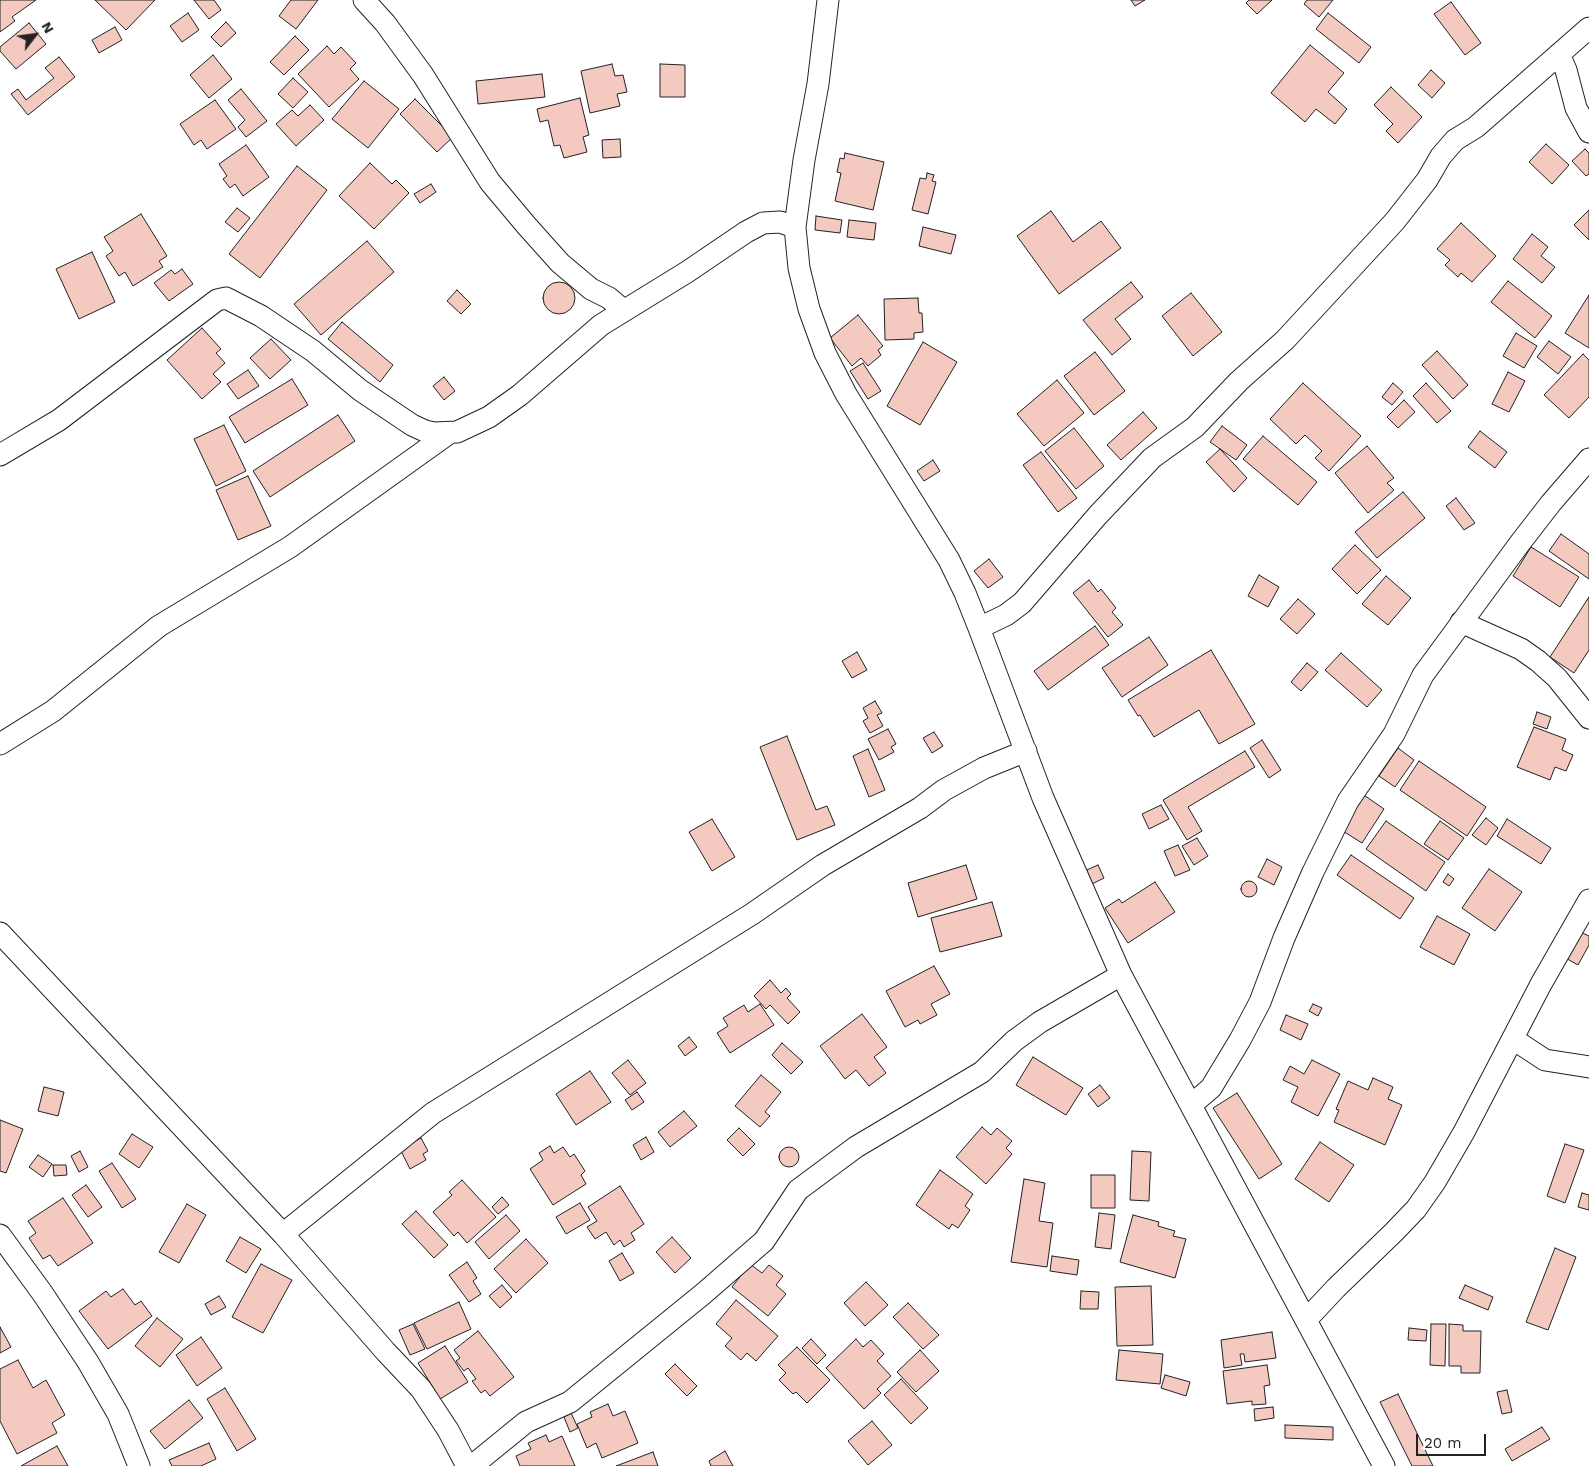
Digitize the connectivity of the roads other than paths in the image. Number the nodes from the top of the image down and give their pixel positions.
1 (364, 0) edge
2 (828, 0) edge
3 (1589, 28) edge
4 (1559, 54) junction
5 (1589, 132) edge
6 (795, 227) junction
7 (623, 310) junction
8 (448, 434) junction
9 (0, 455) edge
10 (1589, 459) edge
11 (1461, 622) junction
12 (979, 628) junction
13 (1589, 718) edge
14 (0, 744) edge
15 (1026, 751) junction
16 (1589, 900) edge
17 (0, 933) edge
18 (1121, 975) junction
19 (1513, 1039) junction
20 (1589, 1067) edge
21 (1191, 1105) junction
22 (282, 1234) junction
23 (0, 1235) edge
24 (1306, 1320) junction
25 (139, 1466) edge
26 (467, 1466) edge
27 (472, 1466) edge
28 (1384, 1466) edge

1 - 7 street
2 - 6 street
3 - 4 street
4 - 5 street
4 - 12 street
6 - 7 street
6 - 12 street
7 - 8 street
8 - 9 street
8 - 14 street
10 - 11 street
11 - 13 street
11 - 21 street
12 - 15 street
15 - 18 street
15 - 22 street
16 - 19 street
17 - 22 street
18 - 21 street
18 - 27 street
19 - 20 street
19 - 24 street
21 - 24 street
22 - 26 street
23 - 25 street
24 - 28 street

